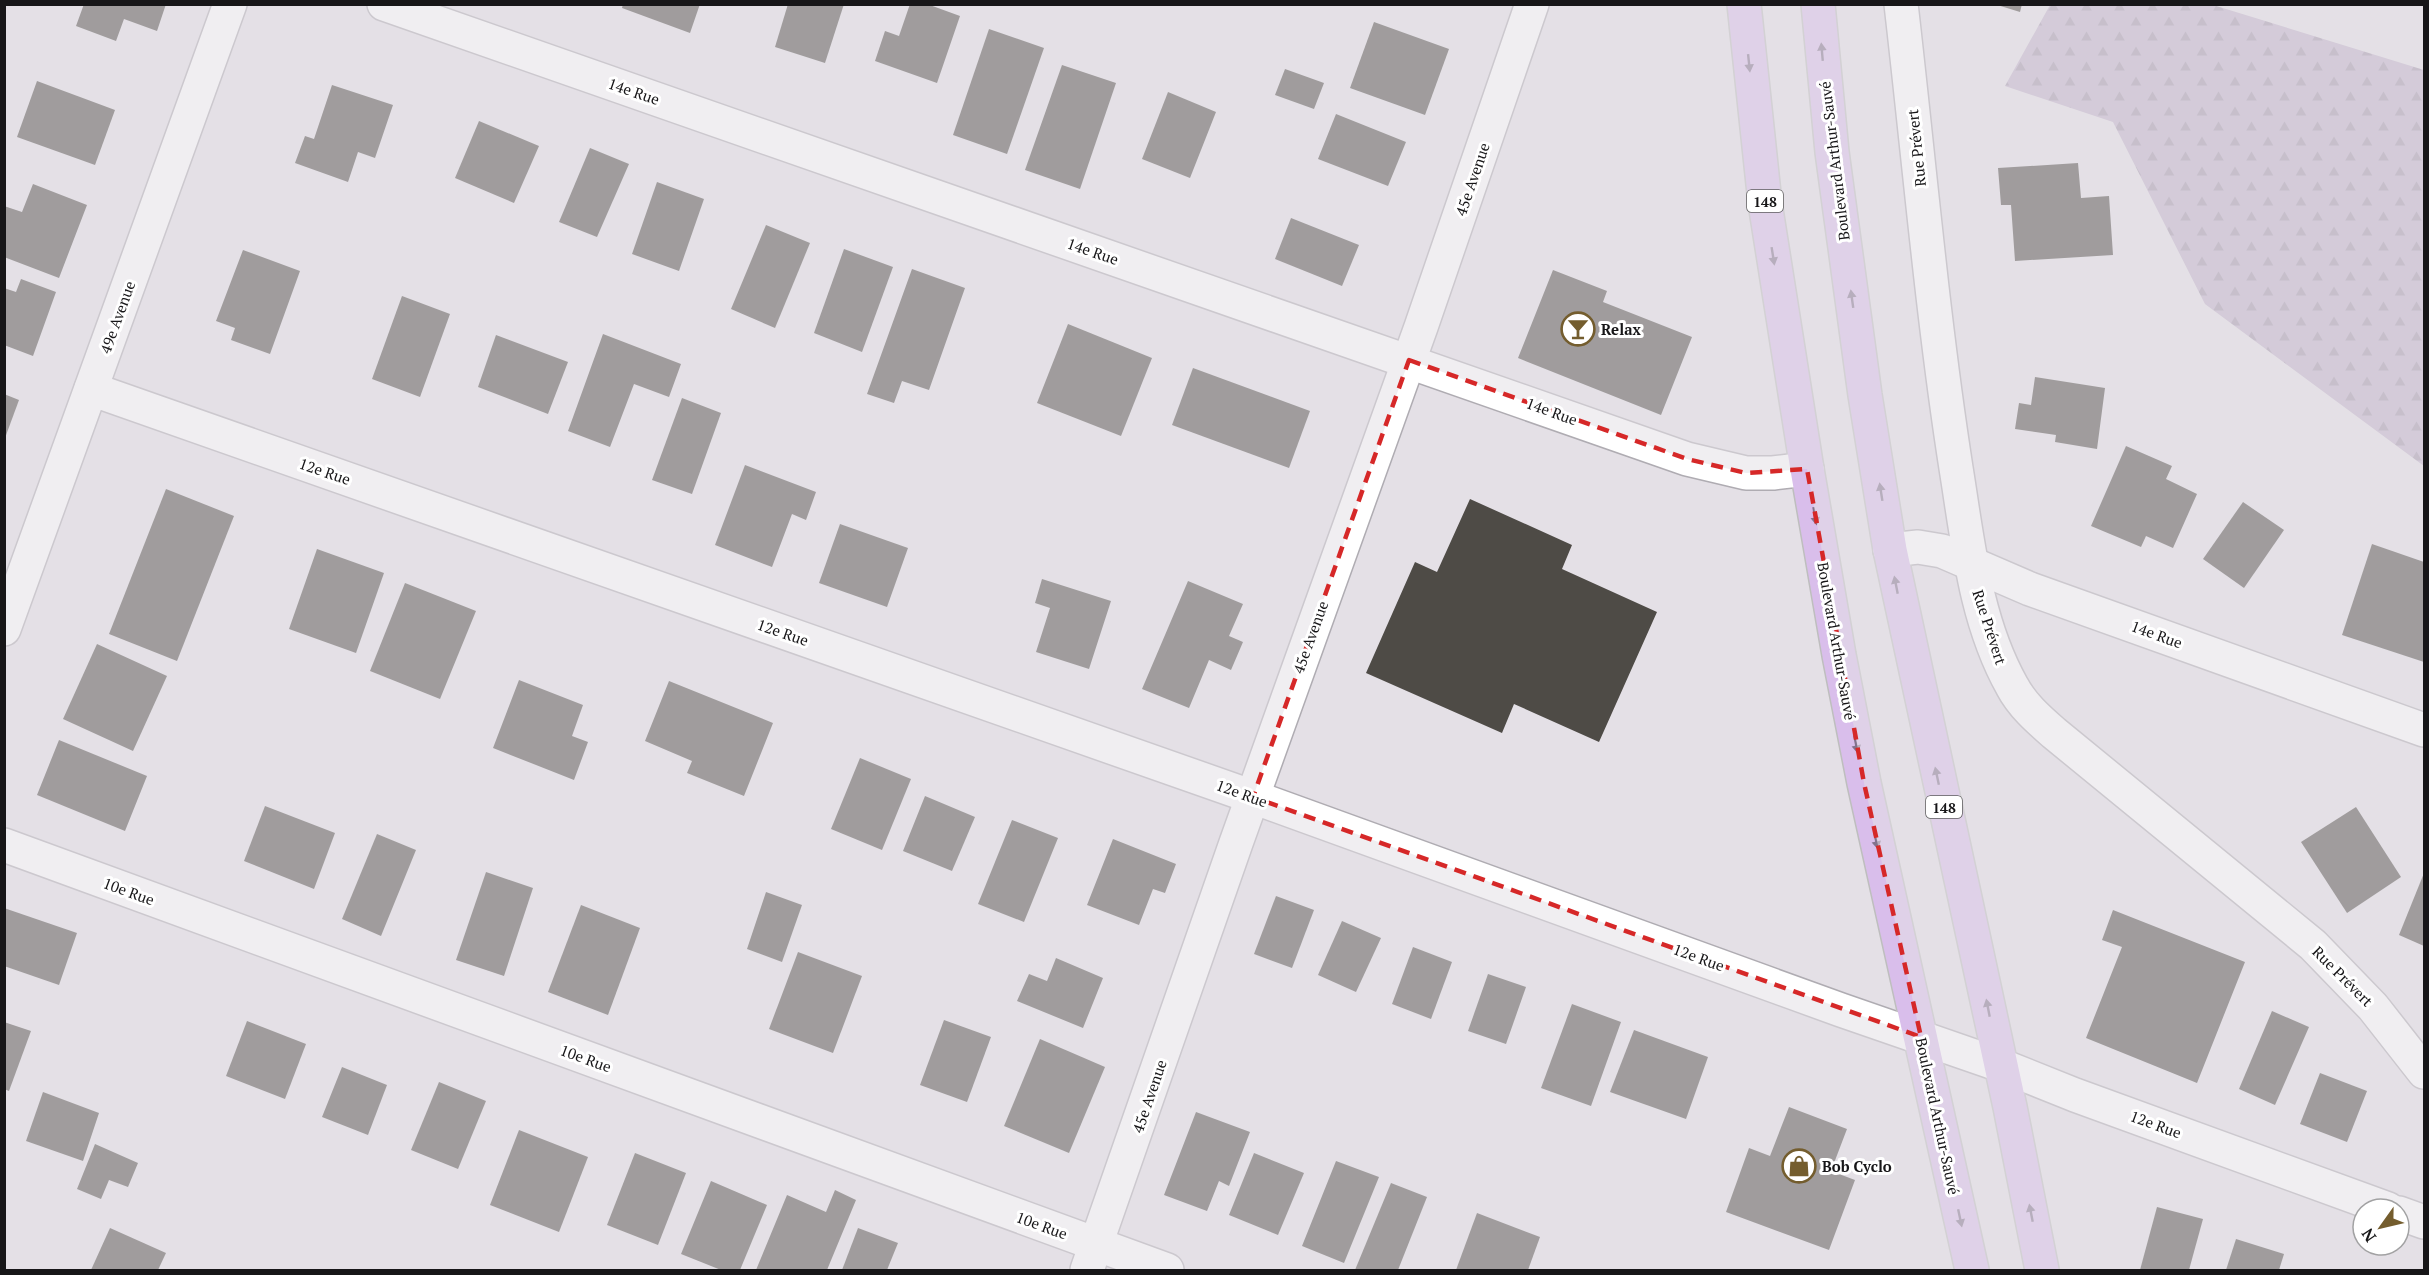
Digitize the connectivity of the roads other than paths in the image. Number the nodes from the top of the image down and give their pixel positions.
1 (230, 4) edge
2 (384, 4) edge
3 (1532, 4) edge
4 (1744, 4) edge
5 (1818, 4) edge
6 (1901, 4) edge
7 (1409, 360) junction
8 (92, 389) junction
9 (1807, 469) junction
10 (1890, 550) junction
11 (1971, 565) junction
12 (4, 629) edge
13 (2424, 730) edge
14 (1253, 796) junction
15 (4, 845) edge
16 (1921, 1037) junction
17 (2000, 1065) junction
18 (2424, 1072) edge
19 (2355, 1197) edge
20 (1092, 1258) edge
21 (1167, 1270) edge
22 (1972, 1270) edge
23 (2042, 1270) edge

1 - 8 street, 49e Avenue
2 - 7 street, 14e Rue
3 - 7 street, 45e Avenue
4 -> 9 main road, Boulevard Arthur-Sauvé / 148
10 -> 5 main road, Boulevard Arthur-Sauvé / 148
6 - 11 street, Rue Prévert
7 - 9 street, 14e Rue
7 - 14 street, 45e Avenue
8 - 12 street, 49e Avenue
8 - 14 street, 12e Rue
9 -> 16 main road, Boulevard Arthur-Sauvé / 148
10 - 11 street, 14e Rue
17 -> 10 main road, Boulevard Arthur-Sauvé / 148
11 - 13 street, 14e Rue
11 - 18 street, Rue Prévert
14 - 16 street, 12e Rue
14 - 20 street, 45e Avenue
15 - 20 street, 10e Rue
16 - 17 street, 12e Rue
16 -> 22 main road, Boulevard Arthur-Sauvé / 148
17 - 19 street, 12e Rue
23 -> 17 main road, Boulevard Arthur-Sauvé / 148
20 - 21 street, 10e Rue

